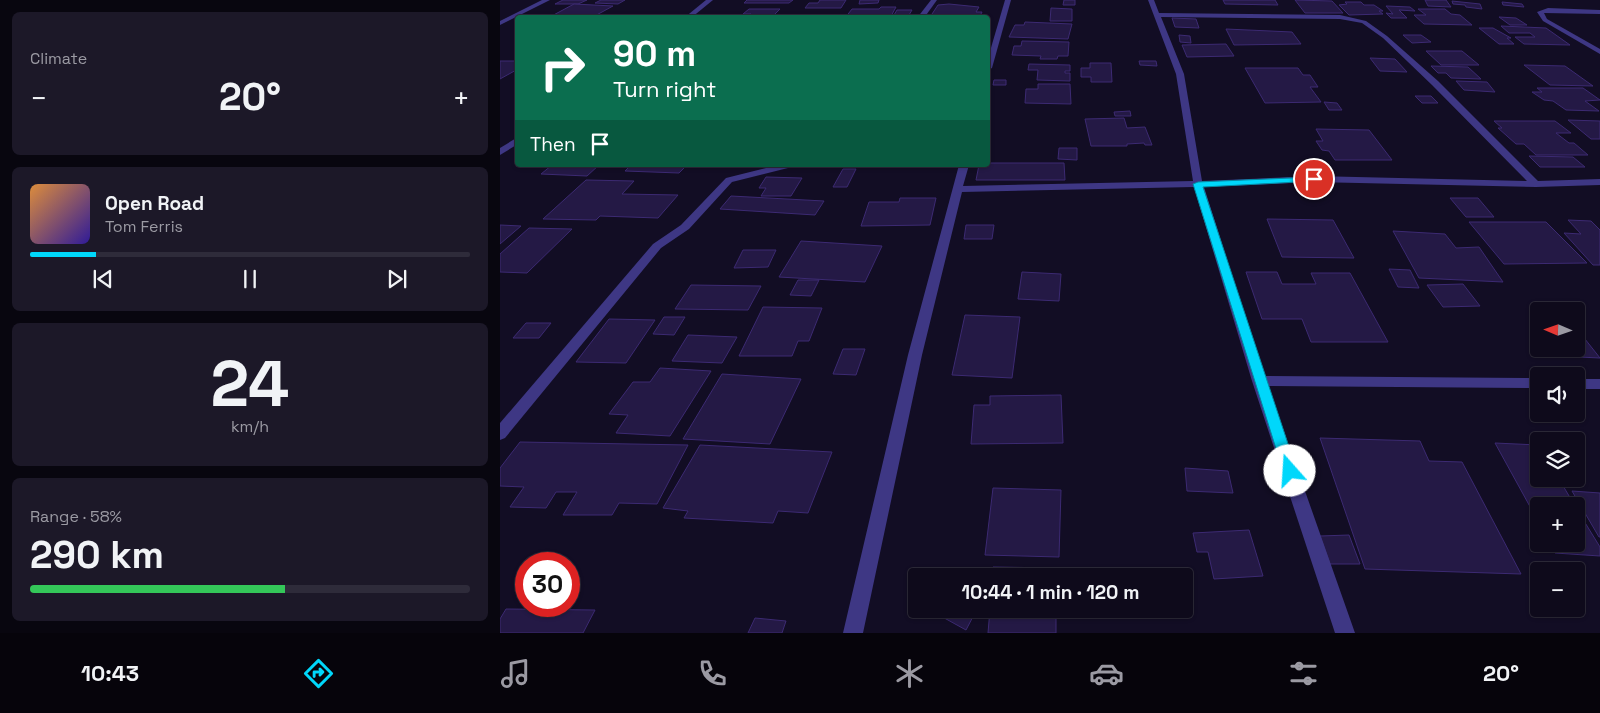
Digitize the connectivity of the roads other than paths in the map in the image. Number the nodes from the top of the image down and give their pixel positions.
1 (547, 0) edge
2 (710, 0) edge
3 (934, 0) edge
4 (1008, 0) edge
5 (1151, 0) edge
6 (1600, 12) edge
7 (516, 15) edge
8 (691, 15) edge
9 (922, 15) edge
10 (1156, 15) junction
11 (515, 16) edge
12 (500, 23) edge
13 (1600, 52) edge
14 (990, 61) edge
15 (515, 142) edge
16 (500, 152) edge
17 (780, 167) edge
18 (964, 167) edge
19 (1600, 182) edge
20 (1198, 184) junction
21 (1536, 184) junction
22 (958, 189) junction
23 (1260, 381) junction
24 (1530, 383) edge
25 (1585, 384) edge
26 (1600, 384) edge
27 (500, 434) edge
28 (853, 633) edge
29 (1345, 633) edge

1 - 7 street
2 - 8 street
3 - 9 street
4 - 14 street
5 - 10 street
6 - 13 street
10 - 20 street
10 - 21 street
11 - 12 street
15 - 16 street
17 - 27 street
18 - 22 street
19 - 21 street
20 - 21 street
20 - 22 street
20 - 23 street
22 - 28 street
23 - 24 street
23 - 29 street
25 - 26 street

